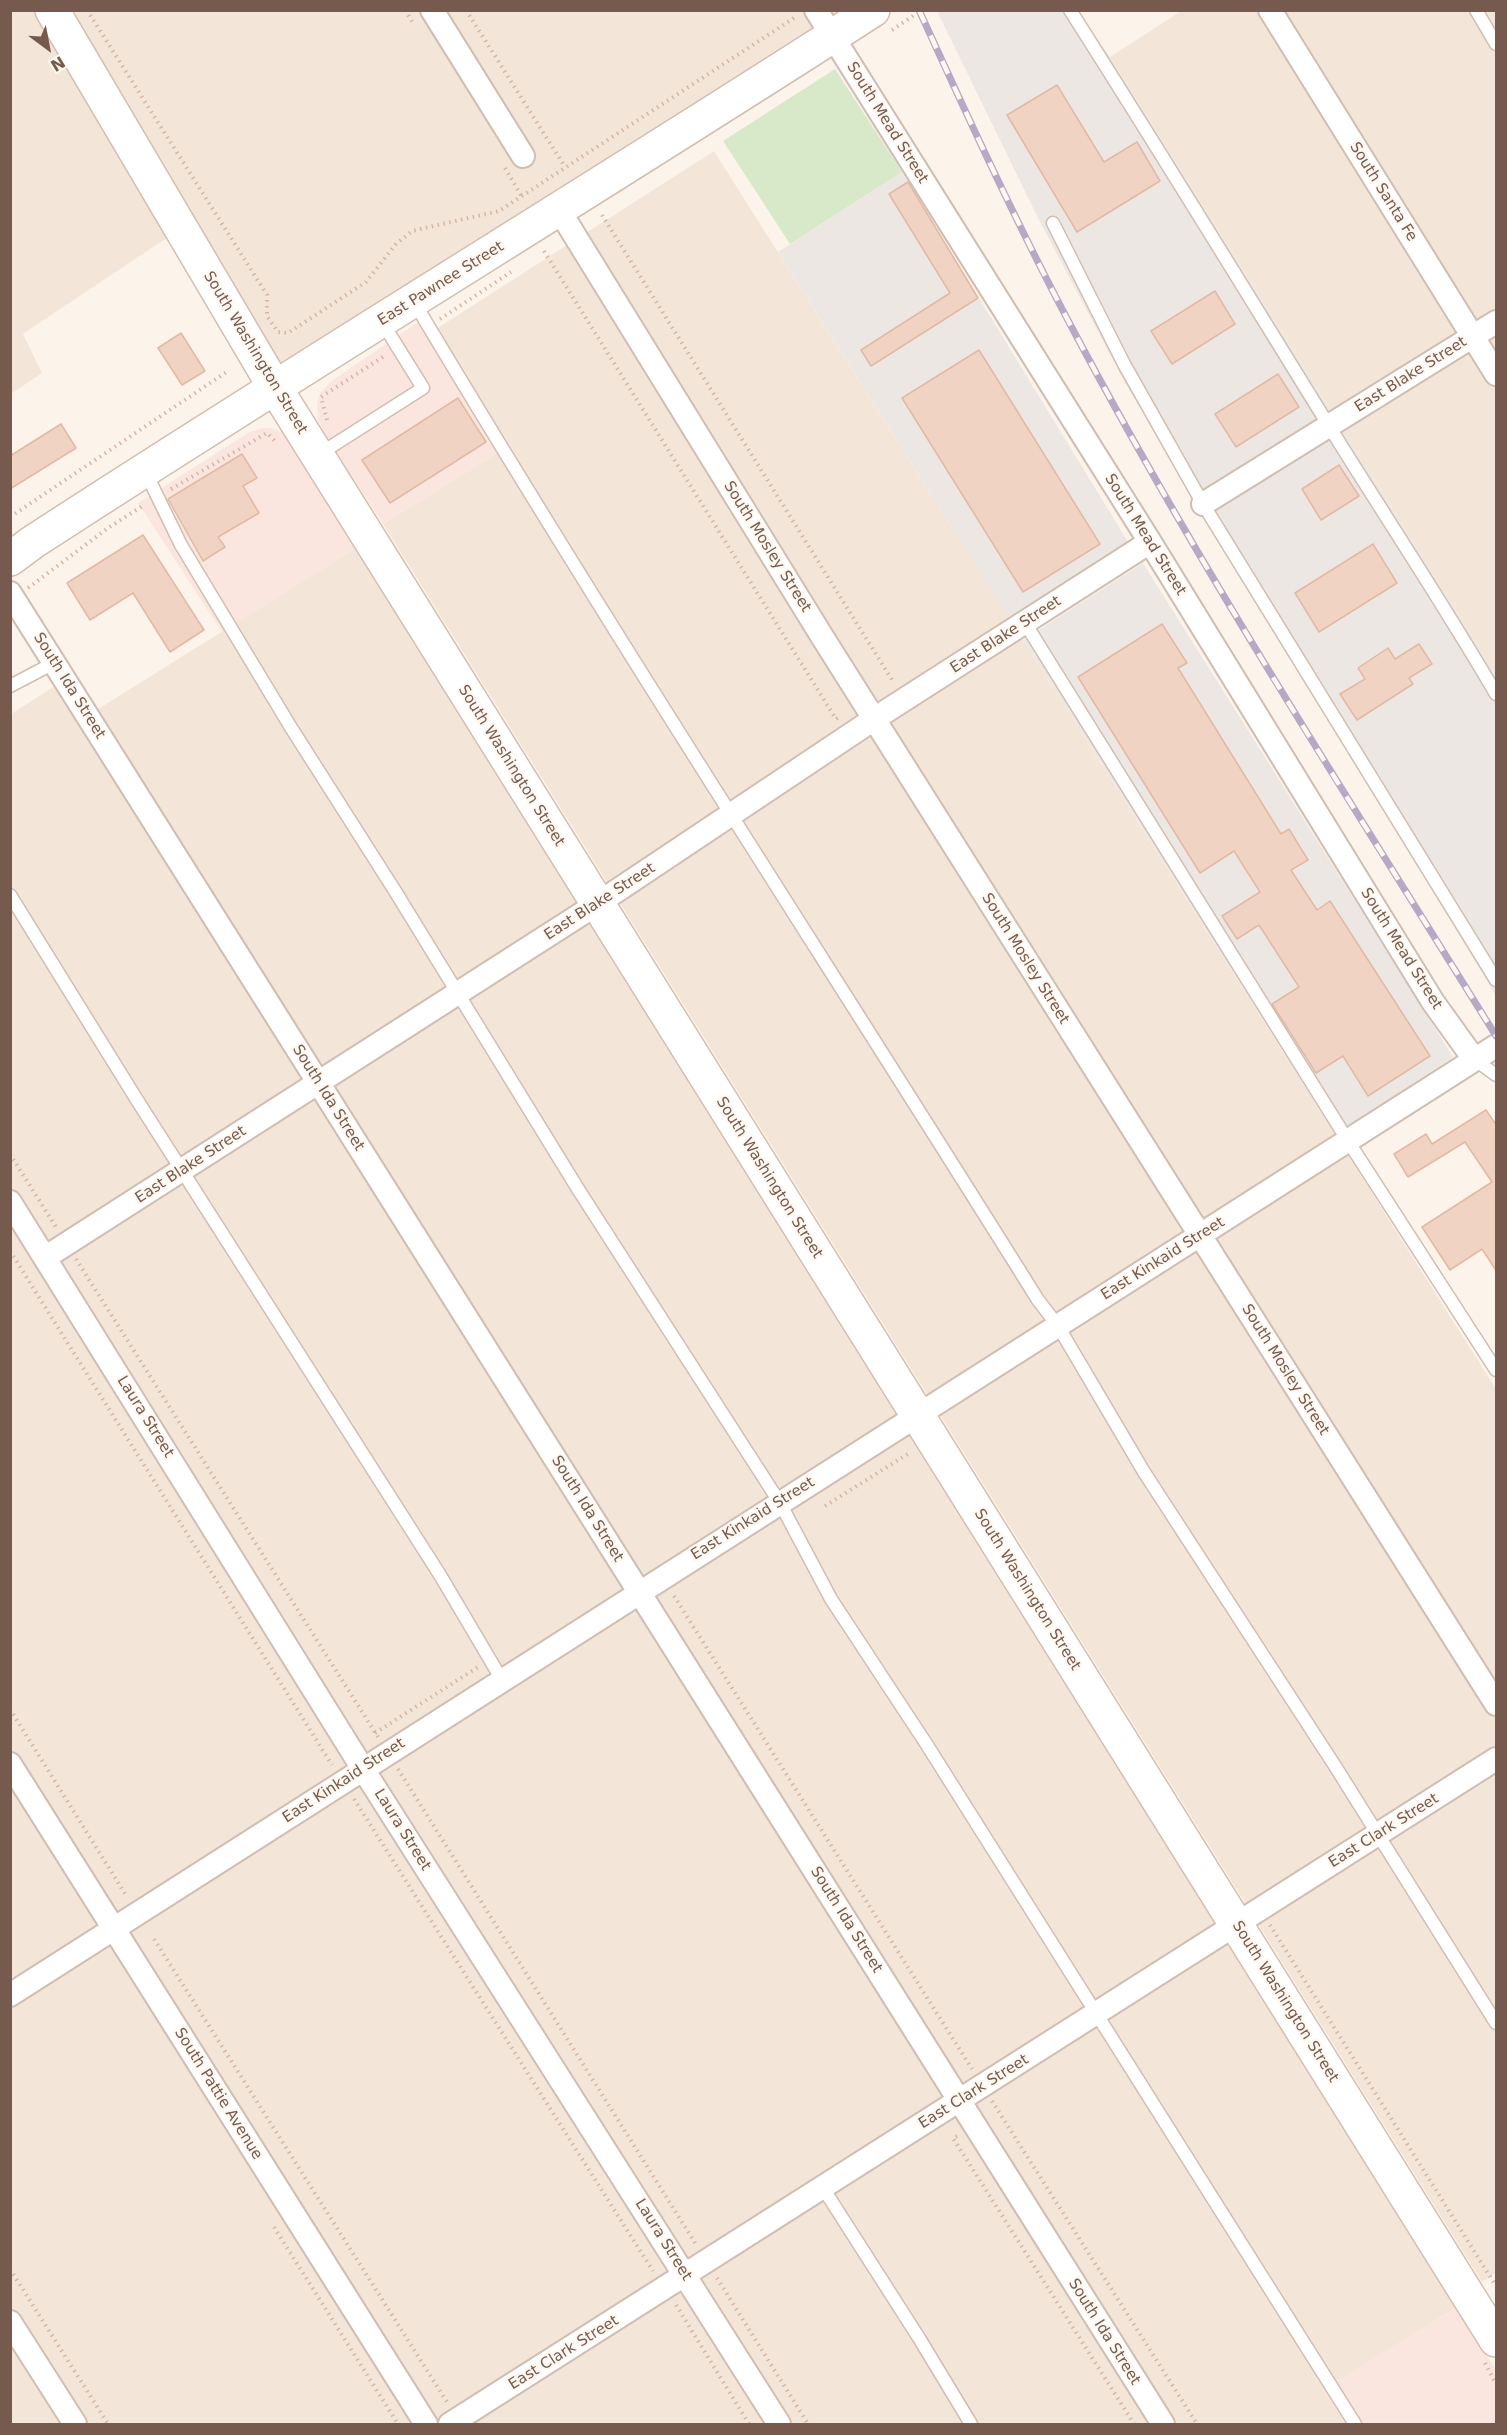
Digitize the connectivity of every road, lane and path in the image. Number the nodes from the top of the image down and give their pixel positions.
1 (52, 10) edge
2 (87, 10) edge
3 (432, 10) edge
4 (466, 10) edge
5 (806, 10) edge
6 (873, 10) edge
7 (1070, 10) edge
8 (1270, 10) edge
9 (1476, 10) edge
10 (825, 23) edge
11 (1497, 44) edge
12 (523, 156) dead end
13 (565, 167) junction
14 (559, 210) junction
15 (1053, 223) dead end
16 (414, 302) junction
17 (382, 321) junction
18 (1497, 322) edge
19 (1473, 337) junction
20 (228, 371) dead end
21 (1497, 374) edge
22 (274, 386) junction
23 (1329, 426) junction
24 (280, 446) dead end
25 (317, 456) junction
26 (151, 484) junction
27 (1203, 504) junction
28 (10, 517) edge
29 (1150, 542) junction
30 (10, 559) edge
31 (13, 597) edge
32 (1025, 623) junction
33 (54, 663) junction
34 (10, 686) edge
35 (1497, 694) edge
36 (874, 719) junction
37 (731, 815) junction
38 (10, 895) edge
39 (597, 904) junction
40 (1497, 980) edge
41 (457, 994) junction
42 (1497, 1046) edge
43 (1474, 1059) junction
44 (1497, 1075) edge
45 (318, 1083) junction
46 (1348, 1141) junction
47 (10, 1154) edge
48 (183, 1170) junction
49 (10, 1202) edge
50 (1200, 1235) junction
51 (67, 1244) junction
52 (10, 1251) edge
53 (46, 1257) junction
54 (1058, 1326) junction
55 (1497, 1370) edge
56 (917, 1415) junction
57 (780, 1503) junction
58 (639, 1592) junction
59 (672, 1593) dead end
60 (490, 1660) junction
61 (502, 1680) junction
62 (1497, 1704) edge
63 (375, 1733) junction
64 (388, 1753) junction
65 (1497, 1759) edge
66 (10, 1764) edge
67 (363, 1768) junction
68 (343, 1782) junction
69 (1378, 1834) junction
70 (1236, 1925) junction
71 (114, 1928) junction
72 (154, 1939) dead end
73 (10, 1995) edge
74 (1095, 2015) junction
75 (1497, 2023) edge
76 (983, 2086) junction
77 (960, 2101) junction
78 (823, 2188) junction
79 (707, 2262) junction
80 (10, 2269) edge
81 (686, 2275) junction
82 (665, 2289) junction
83 (10, 2322) edge
84 (1497, 2340) edge
85 (454, 2422) edge
86 (75, 2424) edge
87 (108, 2424) edge
88 (426, 2424) edge
89 (749, 2424) edge
90 (779, 2424) edge
91 (808, 2424) edge
92 (971, 2424) edge
93 (1163, 2424) edge
94 (1197, 2424) edge
95 (1354, 2424) edge

1 - 22 street, South Washington Street
2 - 13 path
3 - 12 street
4 - 13 path
5 - 13 path
6 - 10 street, East Pawnee Street
7 - 23 lane
8 - 19 street, South Santa Fe
9 - 11 lane
10 - 14 street, East Pawnee Street
10 - 29 street, South Mead Street
14 - 16 street, East Pawnee Street
14 - 36 street, South Mosley Street
15 - 27 lane
16 - 17 street, East Pawnee Street
16 - 37 lane
17 - 22 street, East Pawnee Street
17 - 25 lane
18 - 19 street, East Blake Street
19 - 21 street, South Santa Fe
19 - 23 street, East Blake Street
20 - 28 path
22 - 25 street, South Washington Street
22 - 26 street, East Pawnee Street
23 - 27 street, East Blake Street
23 - 35 lane
24 - 26 path
25 - 39 street, South Washington Street
26 - 30 street, East Pawnee Street
26 - 31 path
26 - 41 lane
27 - 40 lane
29 - 32 street, East Blake Street
29 - 43 street, South Mead Street
31 - 33 street, South Ida Street
32 - 36 street, East Blake Street
32 - 46 lane
33 - 34 lane
33 - 45 street, South Ida Street
36 - 37 street, East Blake Street
36 - 50 street, South Mosley Street
37 - 39 street, East Blake Street
37 - 54 lane
38 - 48 lane
39 - 41 street, East Blake Street
39 - 56 street, South Washington Street
41 - 45 street, East Blake Street
41 - 57 lane
42 - 43 street, East Kinkaid Street
43 - 44 lane
43 - 46 street, East Kinkaid Street
45 - 48 street, East Blake Street
45 - 58 street, South Ida Street
46 - 50 street, East Kinkaid Street
46 - 55 lane
47 - 51 path
48 - 51 street, East Blake Street
48 - 60 lane
49 - 53 street, Laura Street
50 - 54 street, East Kinkaid Street
50 - 62 street, South Mosley Street
51 - 53 street, East Blake Street
51 - 63 path
52 - 68 path
53 - 67 street, Laura Street
54 - 56 street, East Kinkaid Street
54 - 69 lane
56 - 57 street, East Kinkaid Street
56 - 70 street, South Washington Street
57 - 58 street, East Kinkaid Street
57 - 74 lane
58 - 61 street, East Kinkaid Street
58 - 77 street, South Ida Street
59 - 76 path
60 - 61 lane
60 - 63 path
61 - 64 street, East Kinkaid Street
63 - 64 path
64 - 67 street, East Kinkaid Street
64 - 79 path
65 - 69 street, East Clark Street
66 - 71 street, South Pattie Avenue
67 - 68 street, East Kinkaid Street
67 - 81 street, Laura Street
68 - 71 street, East Kinkaid Street
68 - 82 path
69 - 70 street, East Clark Street
69 - 75 lane
70 - 74 street, East Clark Street
70 - 84 street, South Washington Street
71 - 73 street, East Kinkaid Street
71 - 88 street, South Pattie Avenue
72 - 85 path
74 - 76 street, East Clark Street
74 - 95 lane
76 - 77 street, East Clark Street
76 - 94 path
77 - 78 street, East Clark Street
77 - 93 street, South Ida Street
78 - 79 street, East Clark Street
78 - 92 lane
79 - 81 street, East Clark Street
79 - 91 path
80 - 87 path
81 - 82 street, East Clark Street
81 - 90 street, Laura Street
82 - 85 street, East Clark Street
82 - 89 path
83 - 86 street

